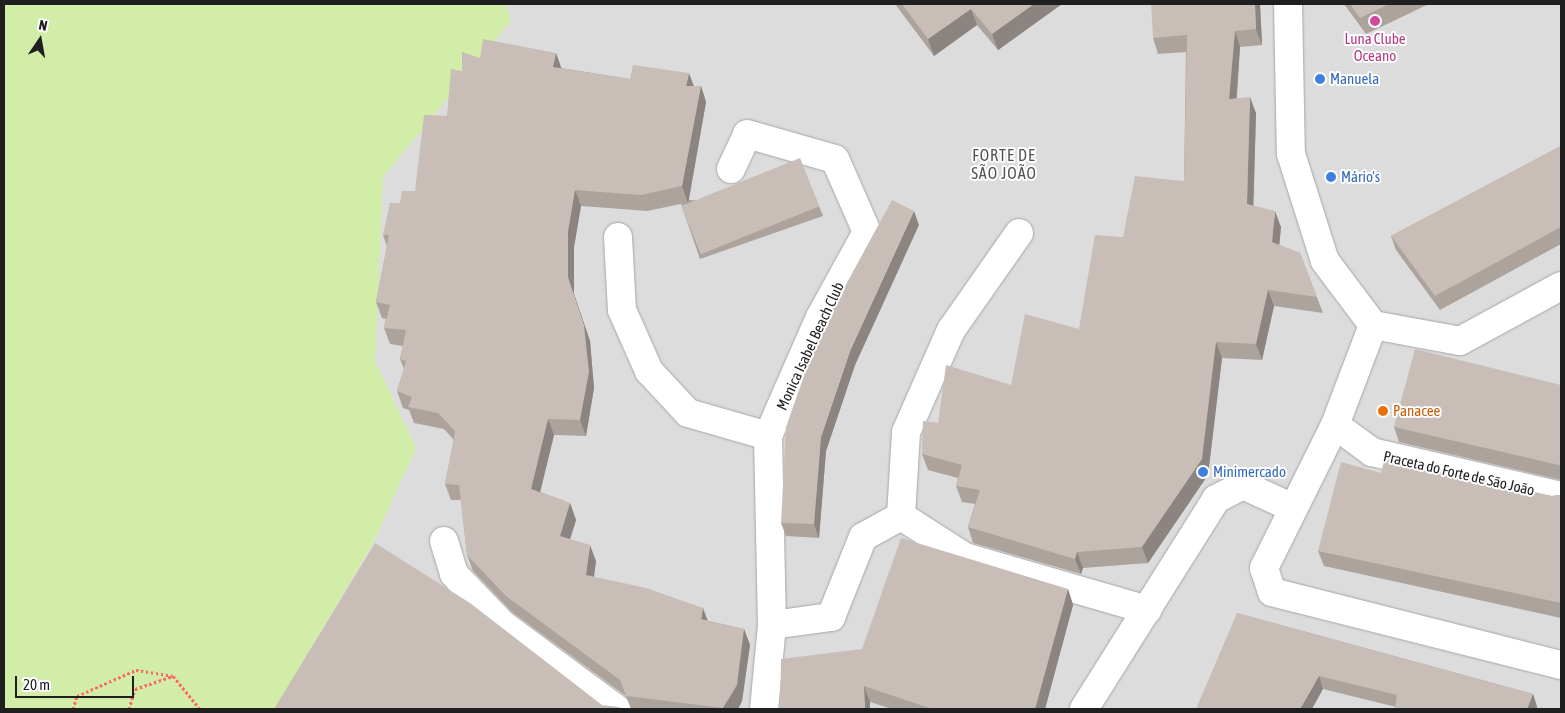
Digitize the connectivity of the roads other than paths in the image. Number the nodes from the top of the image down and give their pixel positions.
1 (1288, 4) edge
2 (731, 169) dead end
3 (1019, 233) dead end
4 (618, 236) dead end
5 (1561, 286) edge
6 (1373, 325) junction
7 (1335, 425) junction
8 (768, 436) junction
9 (1561, 496) edge
10 (1293, 508) junction
11 (900, 516) junction
12 (444, 541) dead end
13 (1147, 610) junction
14 (772, 625) junction
15 (1561, 665) edge
16 (617, 709) edge
17 (764, 709) edge
18 (1084, 709) edge

1 - 6 street
2 - 8 street, Monica Isabel Beach Club
3 - 11 street
4 - 8 street
5 - 6 street
6 - 7 street
7 - 9 street, Praceta do Forte de São João
7 - 10 street
8 - 14 street, Monica Isabel Beach Club
10 - 13 street
10 - 15 street
11 - 13 street
11 - 14 street
12 - 16 street
13 - 18 street
14 - 17 street, Monica Isabel Beach Club

